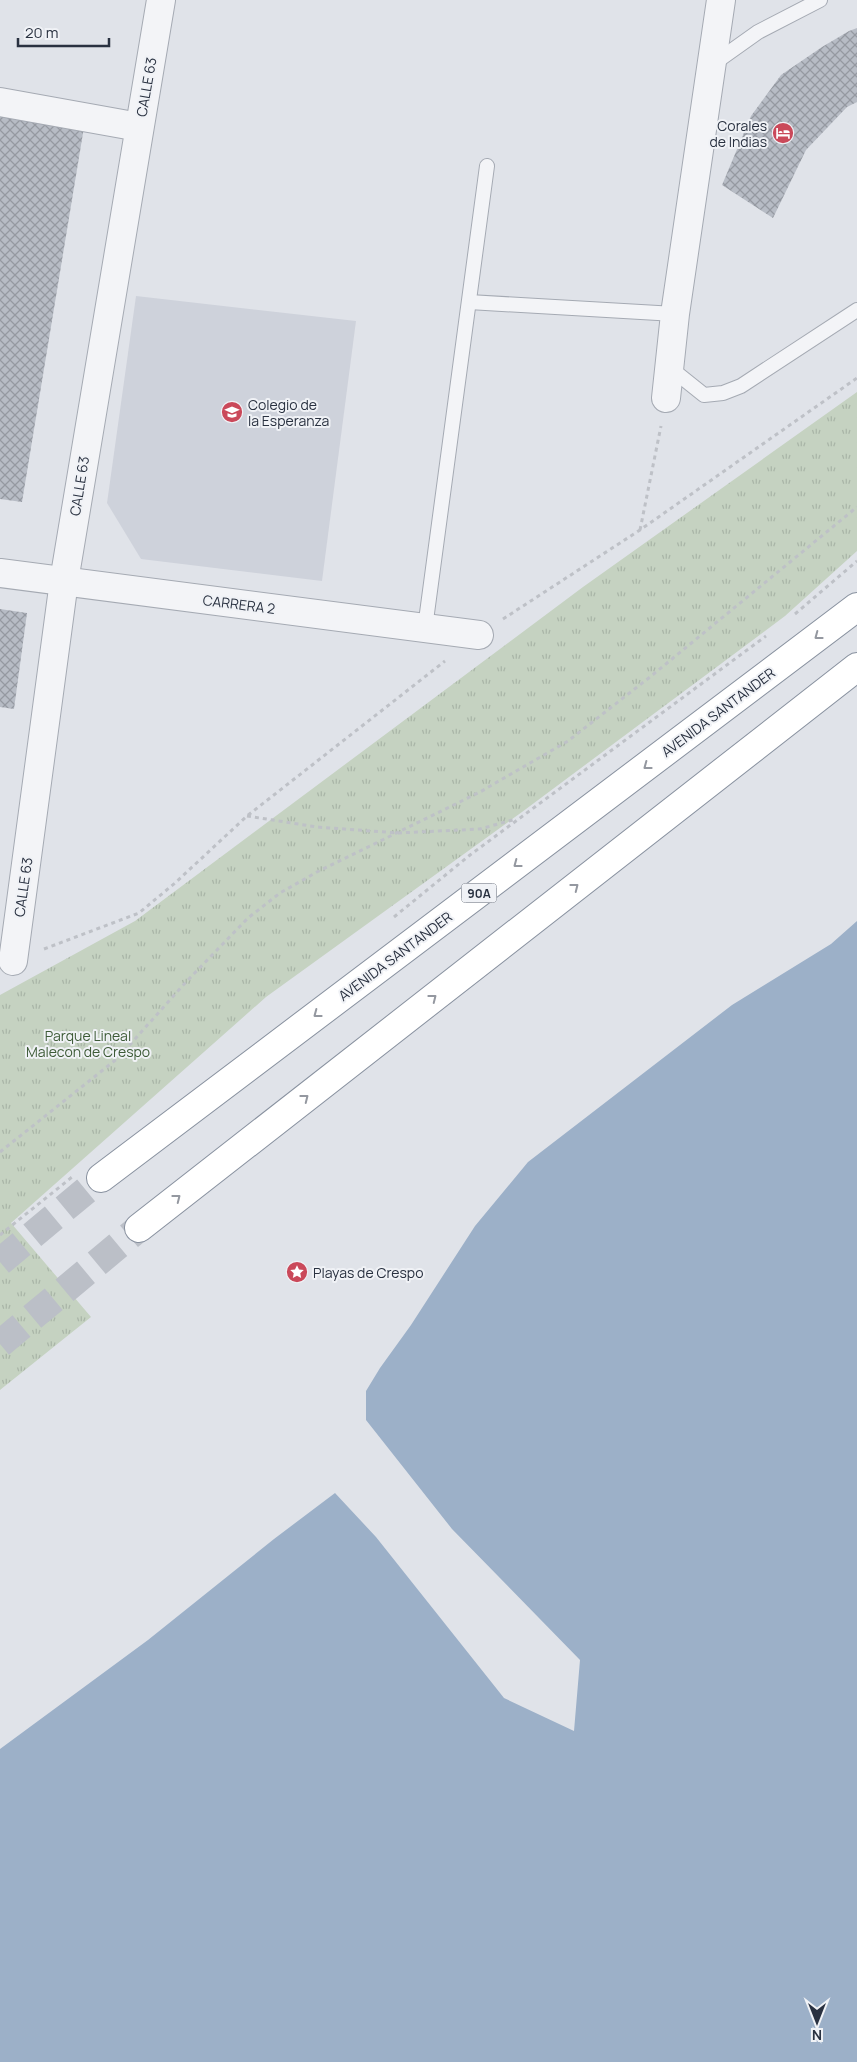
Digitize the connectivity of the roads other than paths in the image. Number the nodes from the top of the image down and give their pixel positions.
1 (161, 0) edge
2 (721, 0) edge
3 (820, 0) edge
4 (713, 64) junction
5 (0, 102) edge
6 (139, 127) junction
7 (487, 166) dead end
8 (469, 302) junction
9 (857, 310) edge
10 (675, 314) junction
11 (669, 366) junction
12 (666, 398) road end
13 (0, 573) edge
14 (64, 581) junction
15 (857, 607) edge
16 (425, 628) junction
17 (479, 635) road end
18 (857, 667) edge
19 (7, 963) edge
20 (101, 1178) tunnel mouth
21 (138, 1228) tunnel mouth

1 - 6 street, CALLE 63
2 - 4 street
3 - 4 lane
4 - 10 street
5 - 6 street
6 - 14 street, CALLE 63
7 - 8 lane
8 - 10 lane
8 - 16 lane
9 - 11 lane
10 - 11 street
11 - 12 street
13 - 14 street, CARRERA 2
14 - 16 street, CARRERA 2
14 - 19 street, CALLE 63
15 -> 20 highway, AVENIDA SANTANDER / 90A
16 - 17 street, CARRERA 2
21 -> 18 highway

